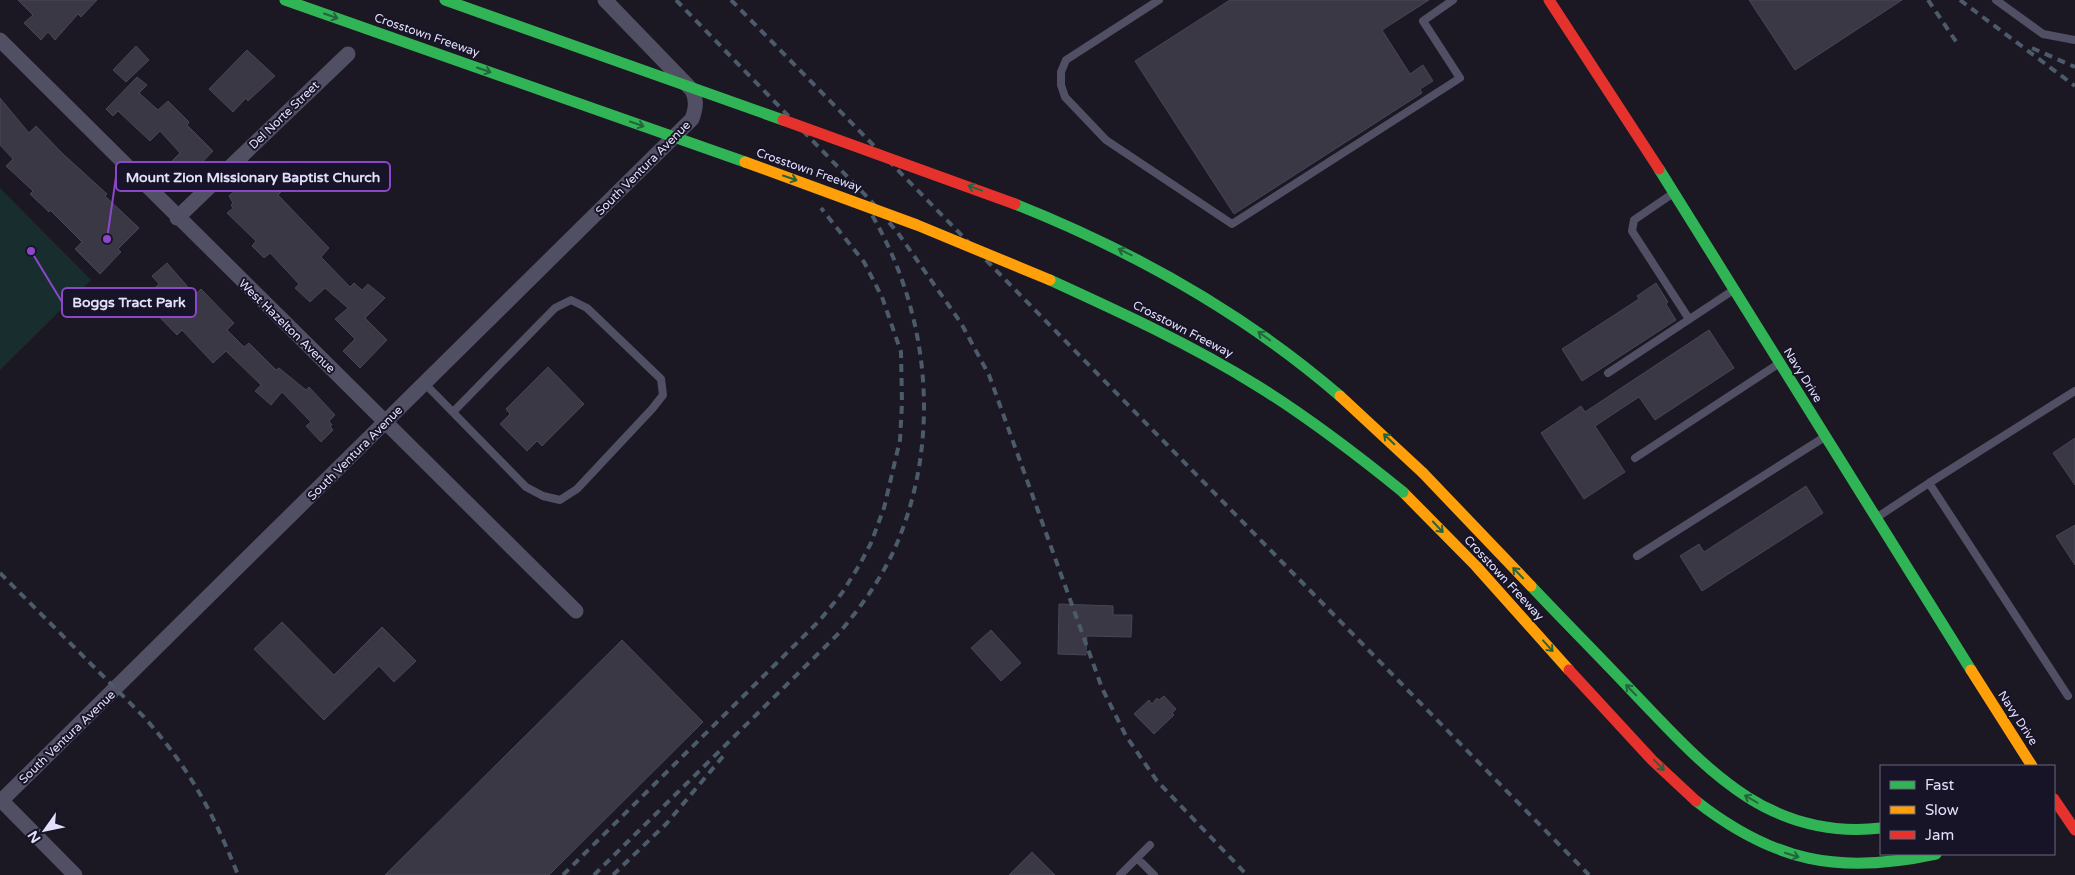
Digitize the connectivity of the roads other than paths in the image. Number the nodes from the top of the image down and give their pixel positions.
1 (285, 0) edge
2 (445, 0) edge
3 (605, 0) edge
4 (1159, 0) edge
5 (1453, 0) edge
6 (1549, 0) edge
7 (1996, 0) edge
8 (0, 40) edge
9 (2075, 40) edge
10 (348, 54) dead end
11 (1674, 193) junction
12 (177, 218) junction
13 (1734, 290) junction
14 (1689, 319) junction
15 (1780, 363) junction
16 (1608, 373) dead end
17 (425, 384) junction
18 (2075, 391) edge
19 (453, 412) junction
20 (386, 422) junction
21 (1825, 436) junction
22 (1635, 458) dead end
23 (1929, 483) junction
24 (1876, 518) junction
25 (1637, 556) dead end
26 (576, 611) dead end
27 (2068, 696) dead end
28 (2031, 765) edge
29 (0, 800) edge
30 (2055, 800) edge
31 (1880, 828) edge
32 (2075, 830) edge
33 (1150, 845) dead end
34 (1932, 855) edge
35 (1137, 858) junction
36 (75, 875) edge
37 (1120, 875) edge
38 (1154, 875) edge

1 -> 34 main road, Crosstown Freeway, bridge
31 -> 2 main road, Crosstown Freeway, bridge
3 - 17 street, South Ventura Avenue
4 - 5 lane
6 - 11 main road, Navy Drive
7 - 9 lane
8 - 12 street, West Hazelton Avenue
10 - 12 street, Del Norte Street
11 - 13 main road, Navy Drive
11 - 14 lane
12 - 20 street, West Hazelton Avenue
13 - 14 lane
13 - 15 main road, Navy Drive
14 - 16 lane
15 - 21 main road, Navy Drive
15 - 22 lane
17 - 19 lane
17 - 20 street, South Ventura Avenue
18 - 23 lane
19 - 19 lane
20 - 26 street, West Hazelton Avenue
20 - 29 street, South Ventura Avenue
21 - 24 main road, Navy Drive
21 - 25 lane
23 - 24 lane
23 - 27 lane
24 - 28 main road, Navy Drive
29 - 36 street
30 - 32 main road
33 - 35 lane
35 - 37 lane
35 - 38 lane

